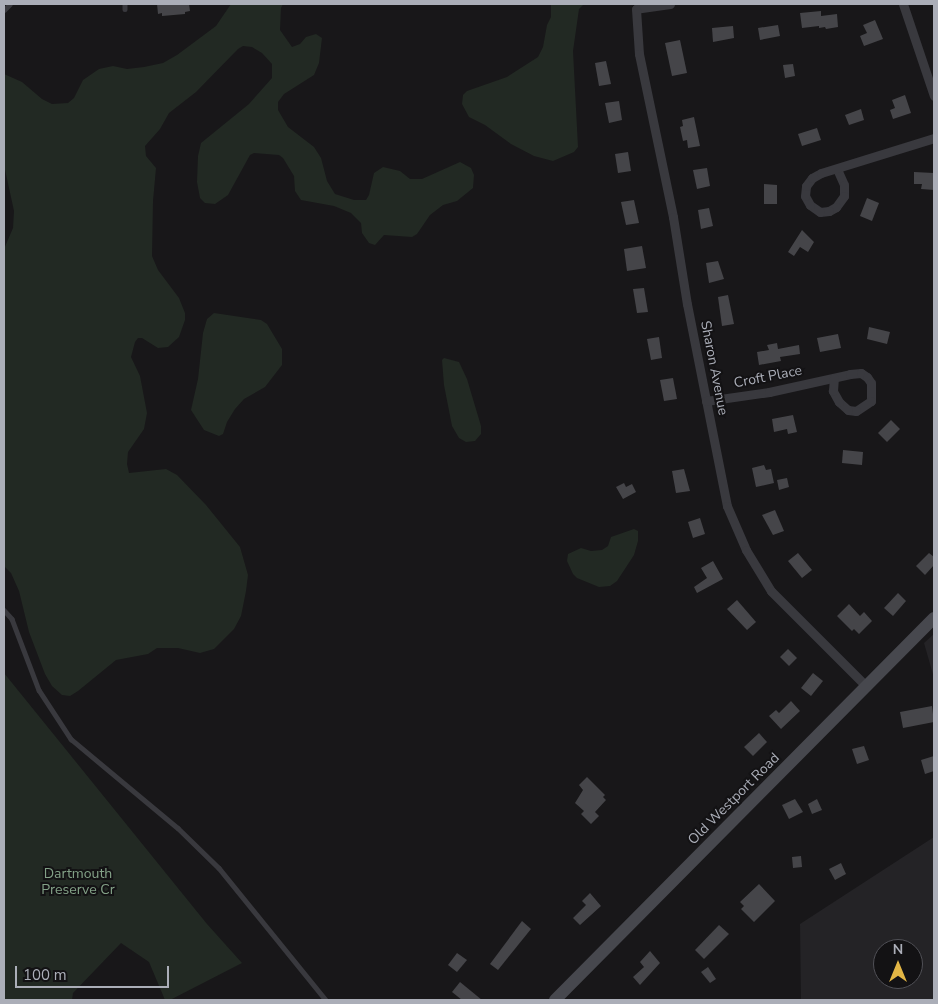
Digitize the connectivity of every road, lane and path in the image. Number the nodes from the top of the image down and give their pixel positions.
1 (10, 4) edge
2 (670, 4) edge
3 (903, 4) edge
4 (4, 10) edge
5 (934, 96) edge
6 (934, 138) edge
7 (837, 169) junction
8 (834, 378) junction
9 (706, 401) junction
10 (4, 610) edge
11 (934, 618) edge
12 (866, 686) junction
13 (326, 1000) edge
14 (555, 1000) edge

1 - 4 lane
2 - 9 street, Sharon Avenue
3 - 5 street
6 - 7 street
7 - 7 street
8 - 8 street, Croft Place
8 - 9 street, Croft Place
9 - 12 street, Sharon Avenue
10 - 13 lane
11 - 12 main road, Old Westport Road
12 - 14 main road, Old Westport Road

